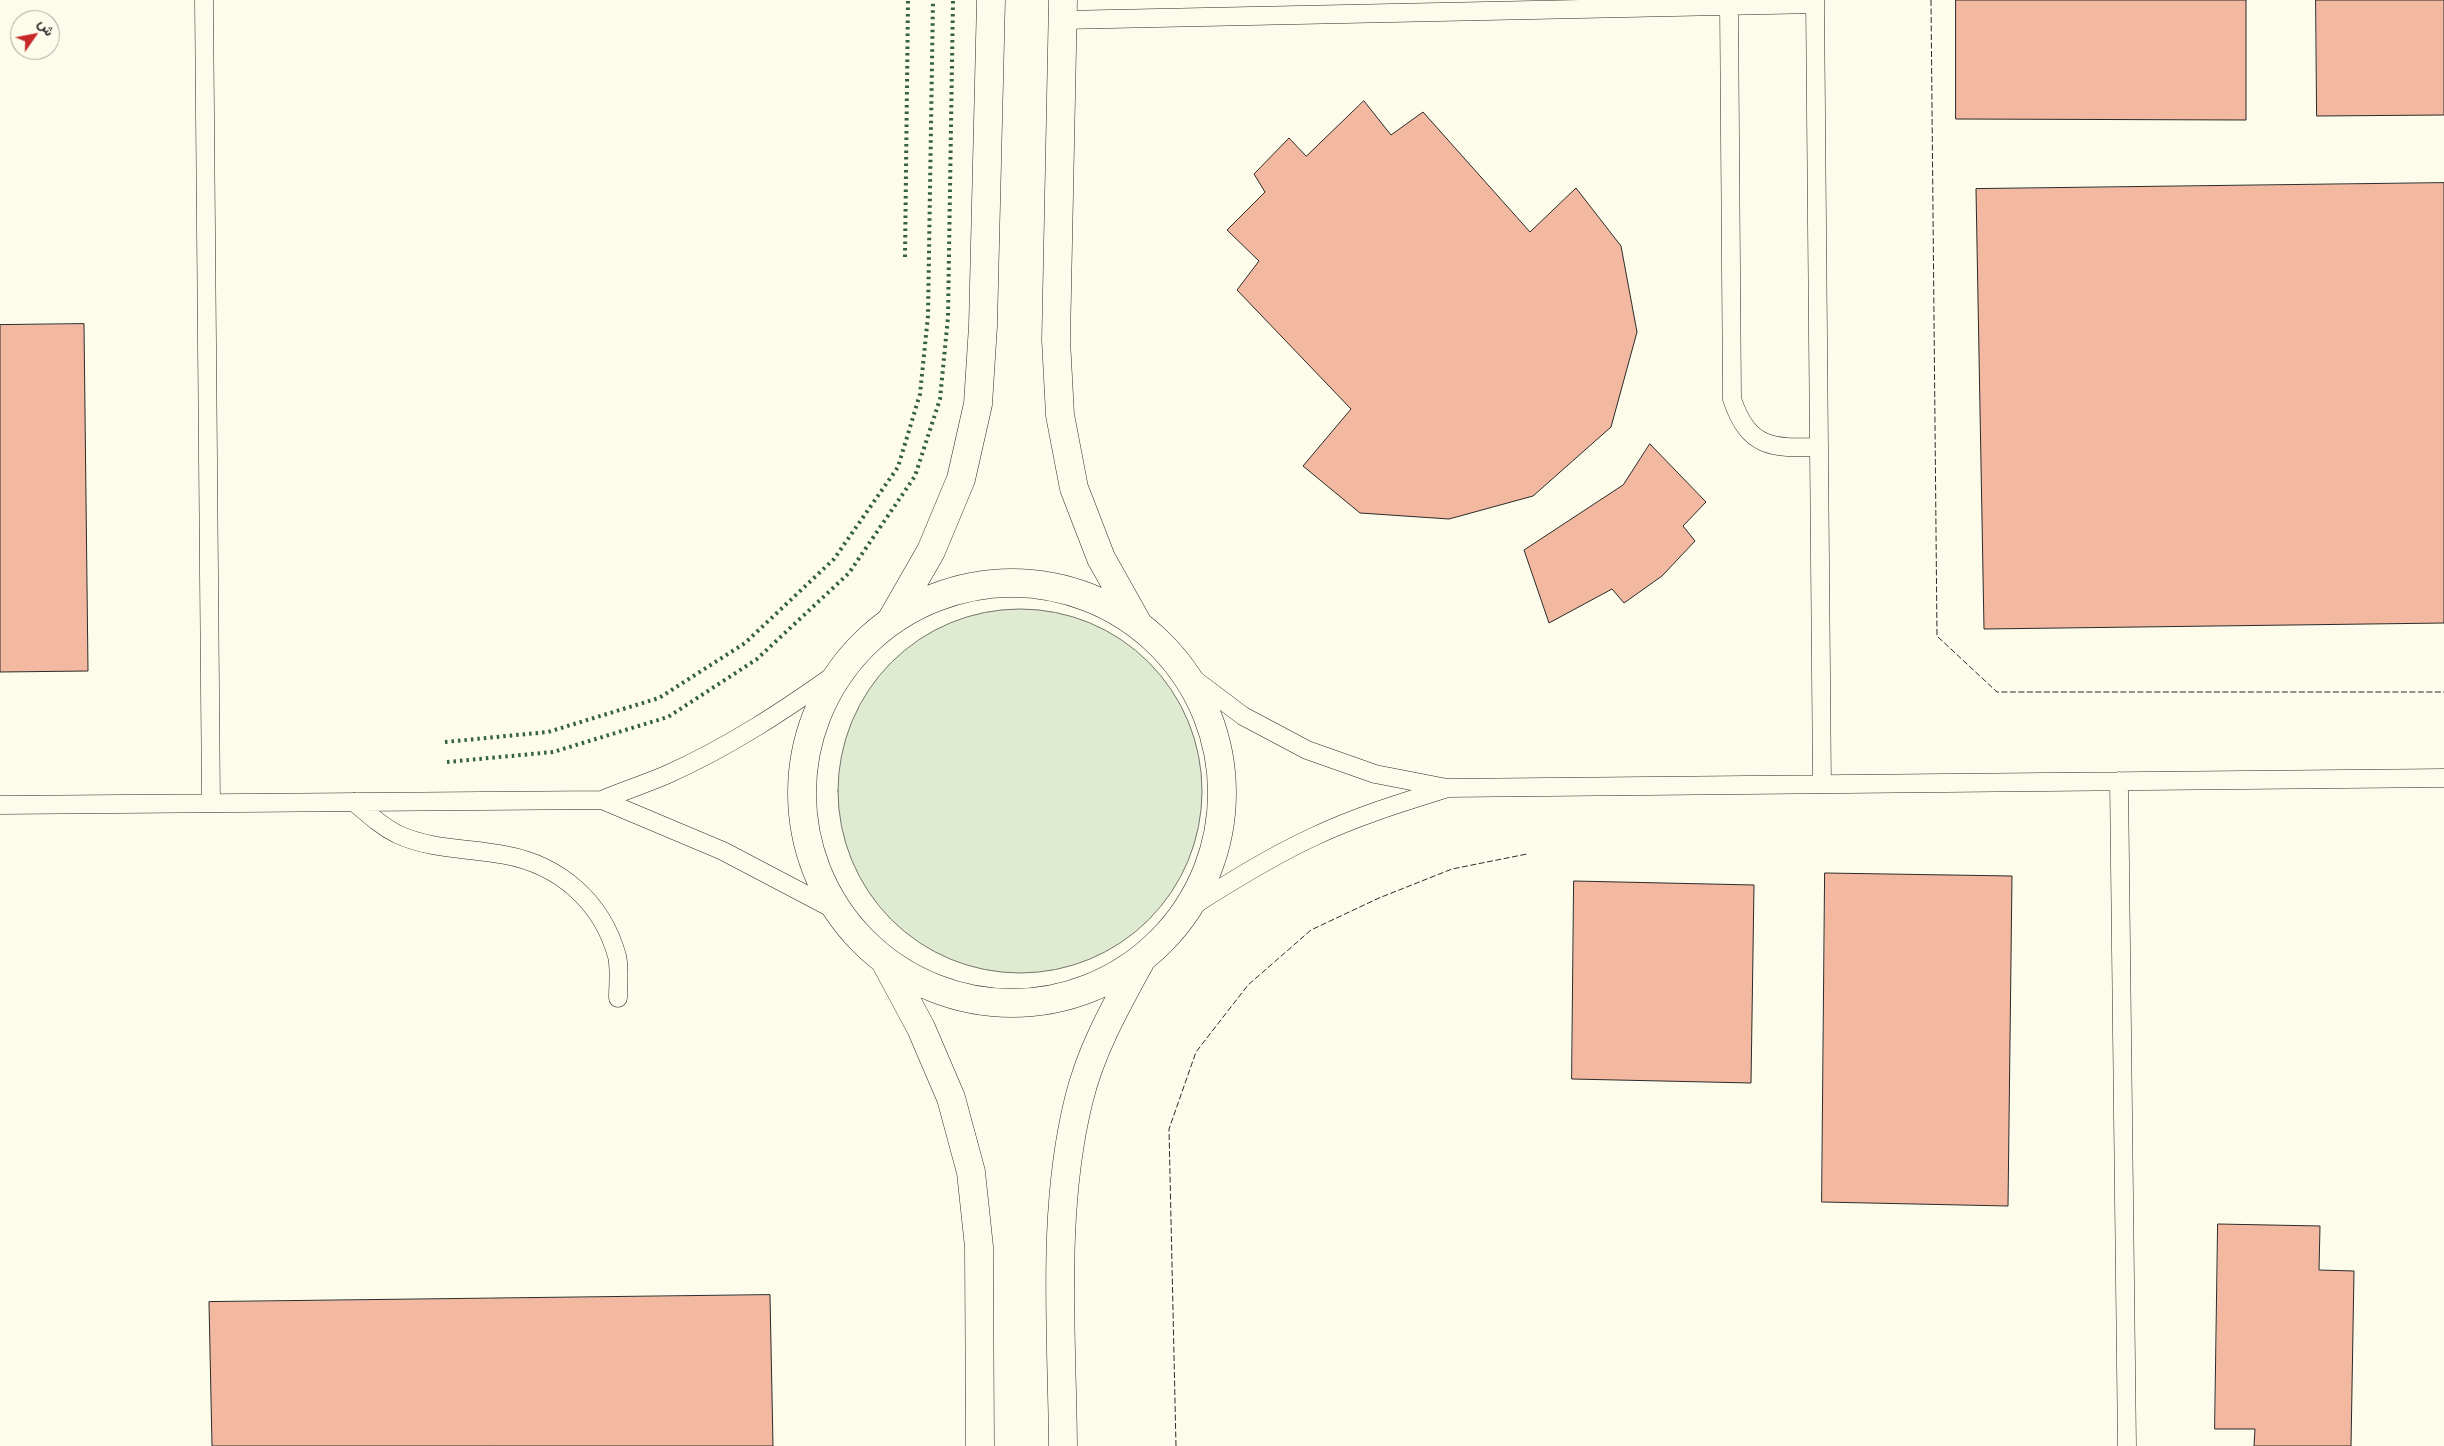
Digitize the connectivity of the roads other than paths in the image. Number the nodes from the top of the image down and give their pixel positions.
1 (204, 0) edge
2 (991, 0) edge
3 (1815, 2) edge
4 (1730, 5) junction
5 (1063, 10) edge
6 (1819, 447) junction
7 (892, 619) junction
8 (1138, 624) junction
9 (840, 670) junction
10 (1186, 673) junction
11 (2444, 778) edge
12 (2119, 781) junction
13 (1822, 784) junction
14 (1446, 788) junction
15 (602, 800) junction
16 (354, 802) junction
17 (211, 803) junction
18 (0, 805) edge
19 (1190, 907) junction
20 (839, 912) junction
21 (885, 961) junction
22 (1140, 962) junction
23 (618, 998) dead end
24 (980, 1446) edge
25 (1063, 1446) edge
26 (2127, 1446) edge

1 - 17 lane
2 - 7 street
3 - 4 lane
3 - 6 lane
4 - 5 lane
4 - 6 lane
5 - 8 street
6 - 13 lane
7 - 8 street
7 - 9 street
8 - 10 street
9 - 15 lane
9 - 20 street
10 - 14 lane
10 - 19 street
11 - 12 lane
12 - 13 lane
12 - 26 lane
13 - 14 lane
14 - 19 lane
15 - 16 lane
15 - 20 lane
16 - 17 lane
16 - 23 lane
17 - 18 lane
19 - 22 street
20 - 21 street
21 - 22 street
21 - 24 street
22 - 25 street

